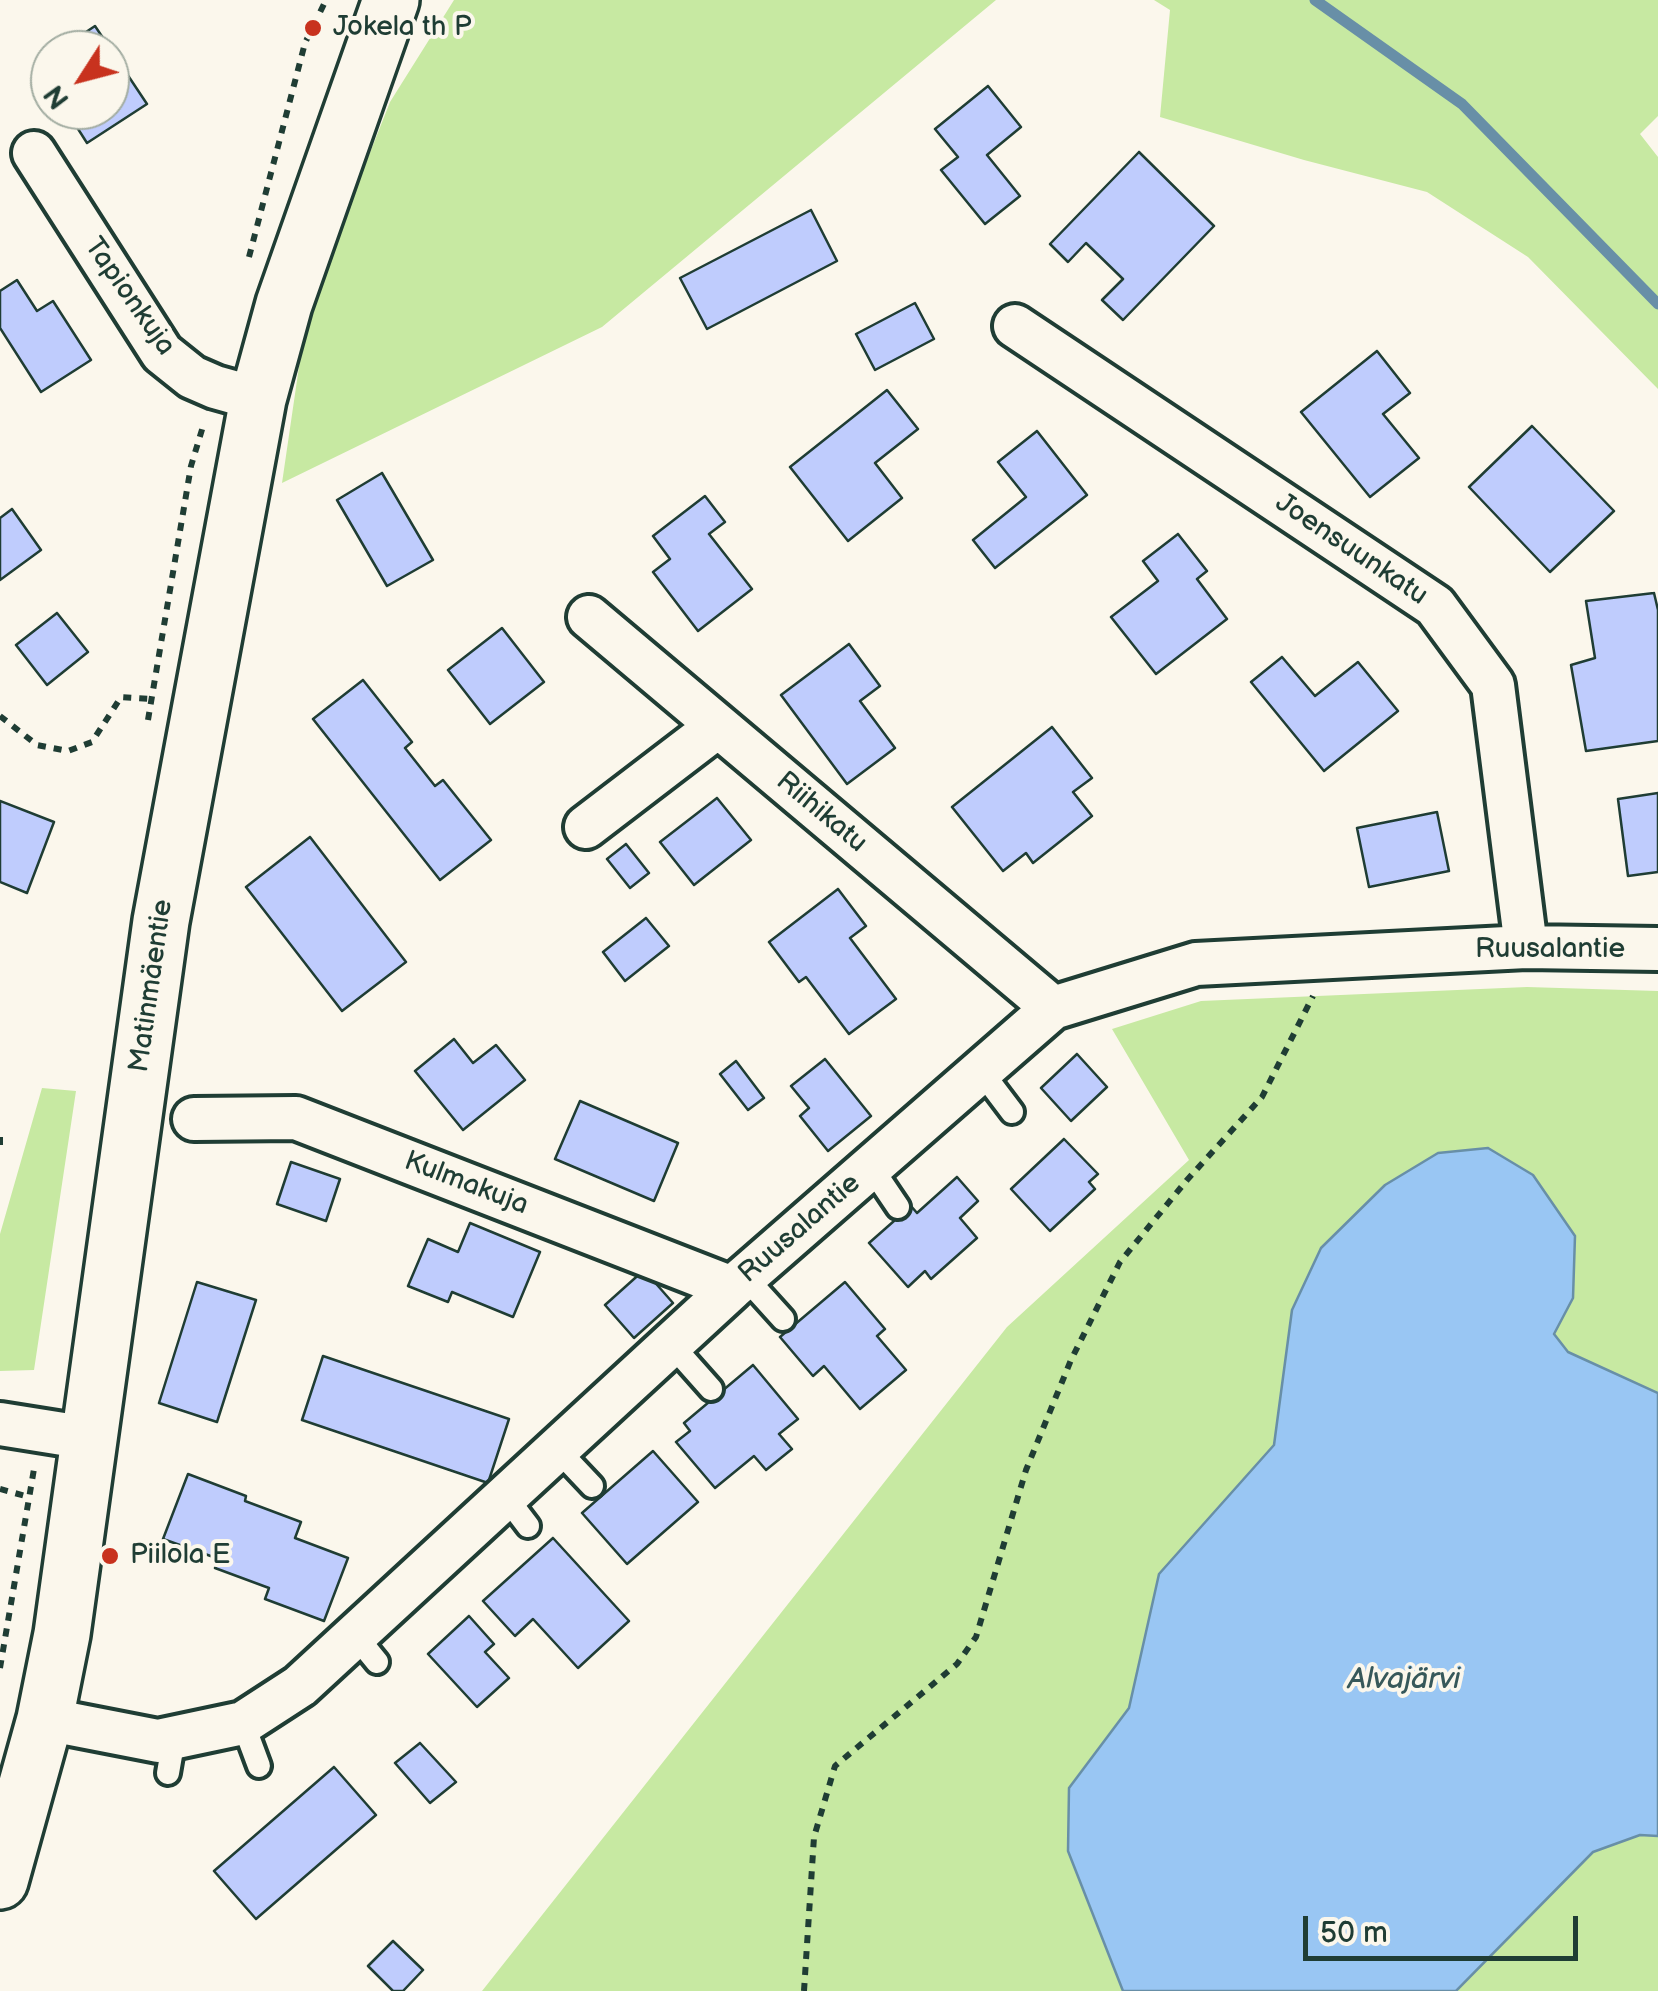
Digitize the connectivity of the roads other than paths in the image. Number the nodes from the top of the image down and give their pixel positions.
1 (391, 0) edge
2 (420, 0) edge
3 (357, 104) junction
4 (34, 154) dead end
5 (1015, 326) dead end
6 (258, 398) junction
7 (589, 617) dead end
8 (718, 726) junction
9 (586, 828) dead end
10 (1526, 947) junction
11 (1658, 950) edge
12 (1053, 1008) junction
13 (981, 1071) junction
14 (1012, 1112) dead end
15 (194, 1119) dead end
16 (871, 1167) junction
17 (898, 1207) dead end
18 (738, 1282) junction
19 (783, 1319) dead end
20 (671, 1344) junction
21 (711, 1389) dead end
22 (0, 1424) edge
23 (88, 1438) junction
24 (558, 1449) junction
25 (592, 1486) dead end
26 (45, 1719) junction
27 (244, 1723) junction
28 (258, 1766) dead end
29 (0, 1880) edge

1 - 3 main road, Matinmäentie
2 - 3 main road, Matinmäentie
3 - 6 main road, Matinmäentie
4 - 6 street, Tapionkuja
5 - 10 street, Joensuunkatu
6 - 23 main road, Matinmäentie
7 - 8 street, Riihikatu
8 - 9 street
8 - 12 street, Riihikatu
10 - 11 street, Ruusalantie
10 - 12 street, Ruusalantie
12 - 13 street, Ruusalantie
13 - 14 lane
13 - 16 street, Ruusalantie
15 - 18 street, Kulmakuja
16 - 17 lane
16 - 18 street, Ruusalantie
18 - 19 lane
18 - 20 street, Ruusalantie
20 - 21 lane
20 - 24 street, Ruusalantie
22 - 23 street
23 - 26 main road, Matinmäentie
24 - 25 lane
24 - 27 street, Ruusalantie
26 - 27 street, Ruusalantie
26 - 29 main road, Matinmäentie
27 - 28 lane

